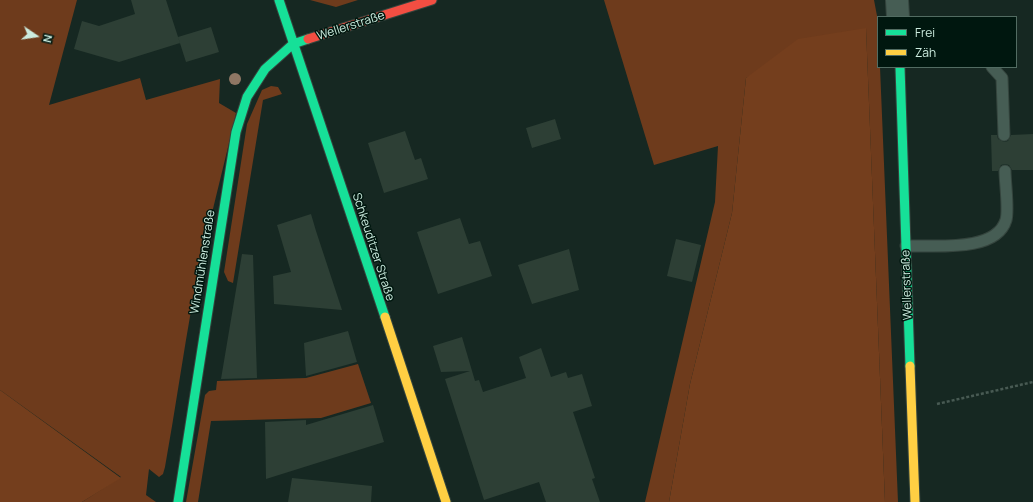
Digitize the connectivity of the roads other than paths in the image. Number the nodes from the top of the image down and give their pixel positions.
1 (279, 0) edge
2 (432, 0) edge
3 (897, 0) edge
4 (898, 16) edge
5 (293, 44) junction
6 (900, 68) edge
7 (993, 68) edge
8 (1004, 135) dead end
9 (1005, 170) dead end
10 (906, 246) junction
11 (178, 502) edge
12 (446, 502) edge
13 (915, 502) edge

1 - 5 street, Schkeuditzer Straße
2 - 5 street, Wellerstraße
3 - 4 street
5 - 11 street, Windmühlenstraße
5 - 12 street, Schkeuditzer Straße
6 - 10 street, Wellerstraße
7 - 8 lane
9 - 10 lane
10 - 13 street, Wellerstraße

